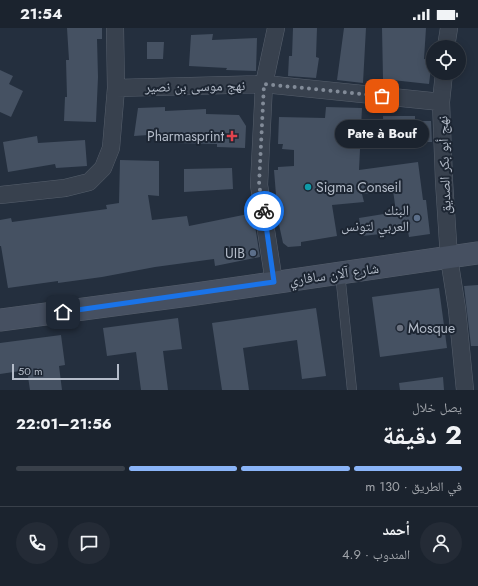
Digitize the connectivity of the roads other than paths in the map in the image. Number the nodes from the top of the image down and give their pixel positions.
1 (115, 28) edge
2 (276, 28) edge
3 (449, 28) edge
4 (447, 40) edge
5 (443, 80) edge
6 (264, 84) junction
7 (116, 88) junction
8 (441, 102) junction
9 (0, 195) edge
10 (478, 253) edge
11 (449, 258) junction
12 (340, 273) junction
13 (274, 282) junction
14 (0, 320) edge
15 (352, 390) edge
16 (465, 390) edge

1 - 7 street
2 - 6 street
3 - 4 street
5 - 8 street, نهج أبو بكر الصديق
6 - 7 street, نهج موسى بن نصير
6 - 8 street, نهج موسى بن نصير
6 - 13 street
7 - 9 street
8 - 11 street, نهج أبو بكر الصديق
10 - 11 street, شارع آلان سافاري
11 - 12 street, شارع آلان سافاري
11 - 16 street, نهج أبو بكر الصديق
12 - 13 street, شارع آلان سافاري
12 - 15 lane
13 - 14 street, شارع آلان سافاري

